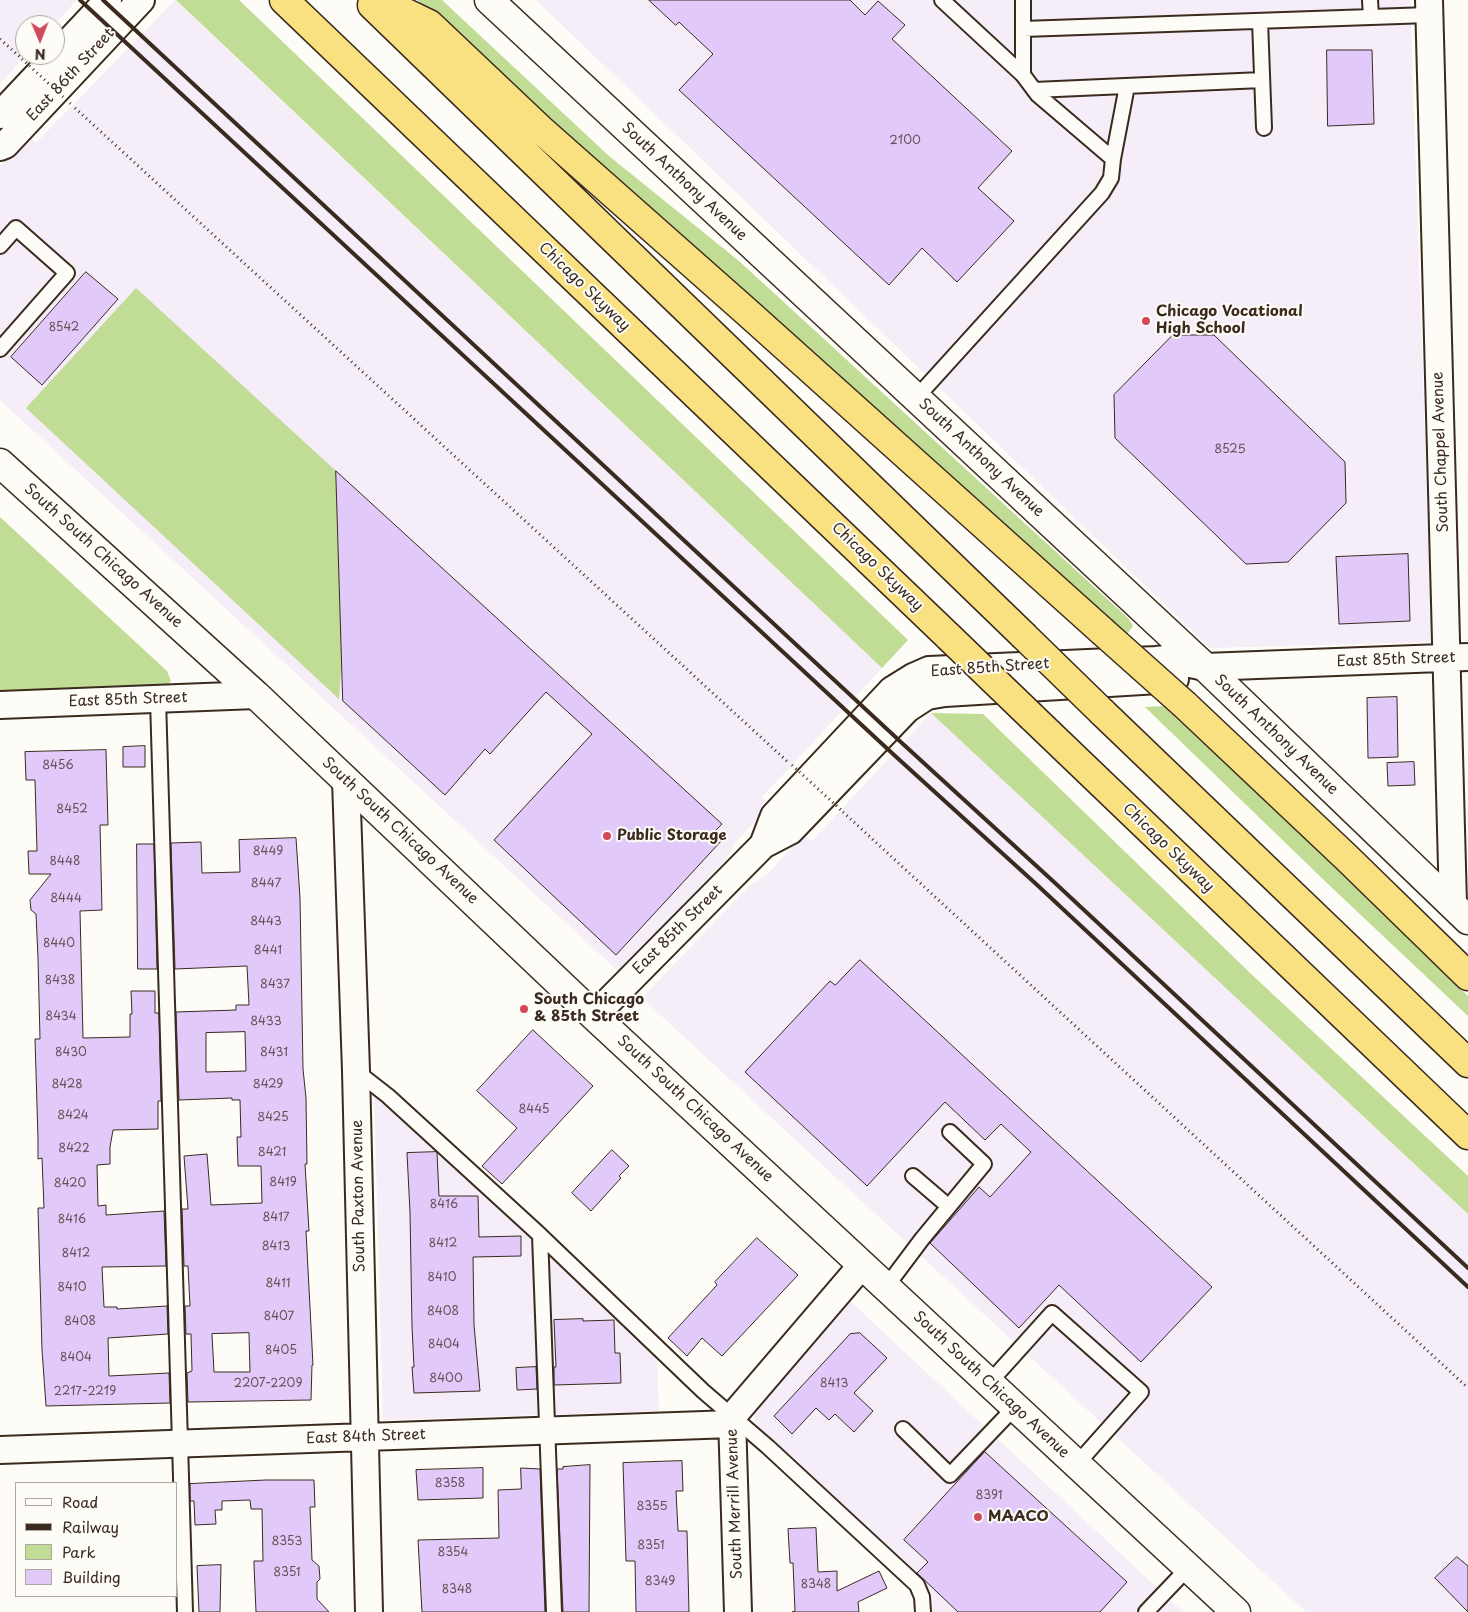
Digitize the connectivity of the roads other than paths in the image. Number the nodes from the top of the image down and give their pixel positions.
1 (108, 0) edge
2 (141, 0) edge
3 (284, 0) edge
4 (367, 0) edge
5 (378, 0) edge
6 (489, 0) edge
7 (942, 0) edge
8 (1023, 0) edge
9 (1370, 0) edge
10 (1429, 8) edge
11 (1371, 17) junction
12 (1260, 21) junction
13 (1023, 29) junction
14 (1024, 75) junction
15 (1262, 80) junction
16 (1127, 86) junction
17 (1034, 90) junction
18 (0, 115) edge
19 (1264, 128) dead end
20 (0, 147) edge
21 (1113, 159) junction
22 (0, 246) edge
23 (0, 347) edge
24 (916, 398) junction
25 (0, 463) edge
26 (1457, 657) edge
27 (1205, 667) junction
28 (256, 695) junction
29 (158, 699) junction
30 (0, 706) edge
31 (346, 780) junction
32 (1460, 912) edge
33 (1468, 976) edge
34 (594, 1016) junction
35 (1468, 1063) edge
36 (356, 1071) junction
37 (950, 1132) dead end
38 (1468, 1135) edge
39 (913, 1176) dead end
40 (948, 1206) junction
41 (540, 1236) junction
42 (862, 1265) junction
43 (886, 1287) junction
44 (990, 1383) junction
45 (1015, 1407) junction
46 (732, 1420) junction
47 (903, 1429) dead end
48 (547, 1430) junction
49 (364, 1437) junction
50 (180, 1443) junction
51 (0, 1450) edge
52 (1077, 1464) junction
53 (1188, 1568) junction
54 (1230, 1610) edge
55 (185, 1612) edge
56 (369, 1612) edge
57 (554, 1612) edge
58 (738, 1612) edge
59 (922, 1612) edge
60 (1146, 1612) edge

1 - 18 street, East 86th Street
2 - 20 street, East 86th Street
3 - 38 highway, Chicago Skyway, bridge
4 - 35 highway, bridge
5 - 33 highway, bridge
6 - 24 main road, South Anthony Avenue
7 - 14 lane
8 - 13 lane
9 - 11 lane
10 - 11 lane
10 - 26 street, South Chappel Avenue
11 - 12 lane
12 - 13 lane
12 - 15 lane
13 - 14 lane
14 - 17 lane
15 - 16 lane
15 - 19 lane
16 - 17 lane
16 - 21 lane
17 - 21 lane
21 - 24 lane
22 - 23 lane
24 - 27 main road, South Anthony Avenue
25 - 28 main road, South South Chicago Avenue
26 - 27 street, East 85th Street
26 - 32 street, South Chappel Avenue
27 - 32 main road, South Anthony Avenue
27 - 34 street, East 85th Street
28 - 29 street, East 85th Street
28 - 31 main road, South South Chicago Avenue
29 - 30 street, East 85th Street
29 - 50 lane
31 - 34 main road, South South Chicago Avenue
31 - 36 street, South Paxton Avenue
34 - 42 main road, South South Chicago Avenue
36 - 41 lane
36 - 49 street, South Paxton Avenue
37 - 40 lane
39 - 40 lane
40 - 43 lane
41 - 46 lane
41 - 48 lane
42 - 43 main road, South South Chicago Avenue
42 - 46 street, South Merrill Avenue
43 - 44 main road, South South Chicago Avenue
44 - 45 main road, South South Chicago Avenue
44 - 52 lane
45 - 47 lane
45 - 52 main road, South South Chicago Avenue
46 - 48 street, East 84th Street
46 - 58 street, South Merrill Avenue
46 - 59 lane
48 - 49 street, East 84th Street
48 - 57 lane
49 - 50 street, East 84th Street
49 - 56 street, South Paxton Avenue
50 - 51 street, East 84th Street
50 - 55 lane
52 - 53 main road, South South Chicago Avenue
53 - 54 main road, South South Chicago Avenue
53 - 60 lane

